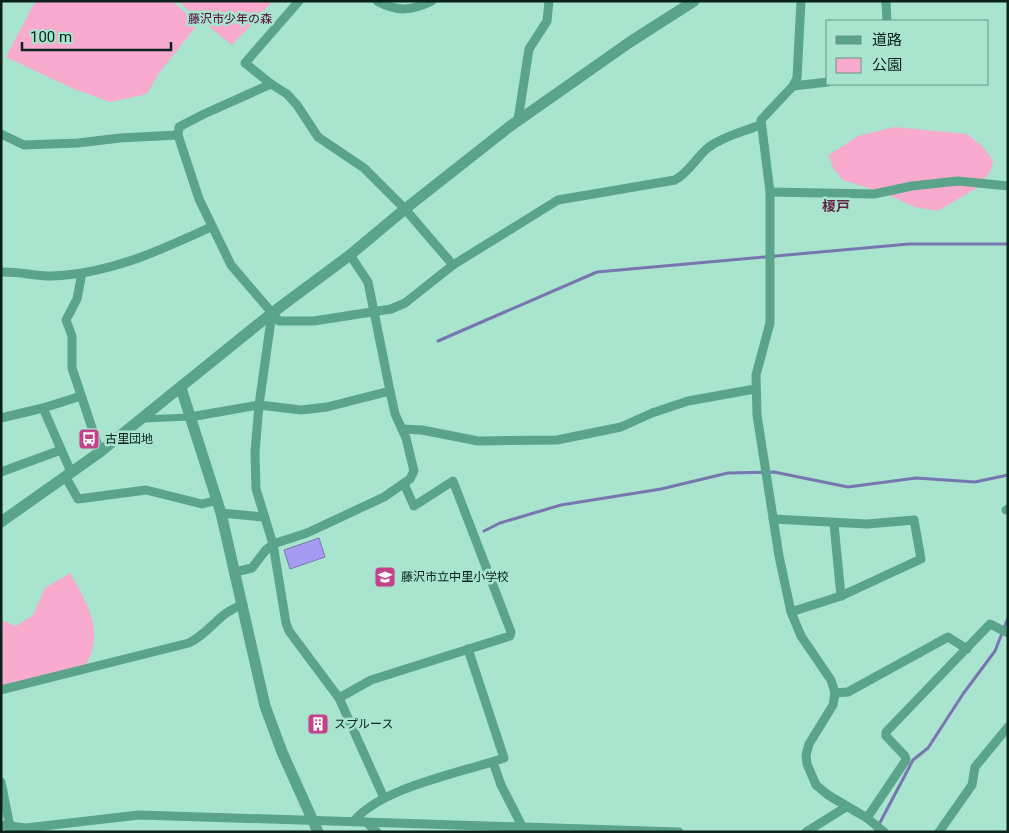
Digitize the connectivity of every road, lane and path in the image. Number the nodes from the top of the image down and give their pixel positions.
1 (299, 1) edge
2 (377, 1) edge
3 (432, 1) edge
4 (549, 1) edge
5 (694, 1) edge
6 (802, 1) edge
7 (886, 1) edge
8 (887, 20) edge
9 (826, 82) edge
10 (271, 84) junction
11 (793, 86) junction
12 (518, 120) junction
13 (760, 126) junction
14 (1, 134) edge
15 (178, 135) junction
16 (1008, 186) edge
17 (770, 192) junction
18 (405, 209) junction
19 (211, 227) junction
20 (350, 255) junction
21 (453, 265) junction
22 (1, 272) edge
23 (82, 274) junction
24 (272, 313) junction
25 (375, 313) junction
26 (181, 388) junction
27 (755, 389) junction
28 (390, 391) junction
29 (81, 396) junction
30 (259, 406) junction
31 (43, 408) junction
32 (190, 417) junction
33 (1, 418) edge
34 (142, 419) junction
35 (402, 429) junction
36 (61, 450) junction
37 (100, 452) junction
38 (1, 472) edge
39 (68, 474) junction
40 (404, 484) junction
41 (217, 500) junction
42 (221, 513) junction
43 (264, 517) junction
44 (773, 519) junction
45 (1, 522) edge
46 (834, 524) junction
47 (273, 544) junction
48 (236, 572) junction
49 (841, 596) junction
50 (243, 604) junction
51 (791, 612) junction
52 (1008, 633) edge
53 (468, 649) junction
54 (967, 649) junction
55 (1, 690) edge
56 (835, 694) junction
57 (339, 698) junction
58 (1008, 727) edge
59 (493, 762) junction
60 (1, 782) edge
61 (384, 798) junction
62 (846, 807) junction
63 (867, 818) junction
64 (313, 820) junction
65 (354, 821) junction
66 (366, 822) junction
67 (522, 826) junction
68 (7, 828) edge
69 (881, 829) edge
70 (570, 830) edge
71 (318, 832) edge
72 (377, 832) edge
73 (679, 832) edge
74 (806, 832) edge
75 (939, 832) edge

1 - 10 street
2 - 3 street
4 - 12 street
5 - 12 street
6 - 11 street
7 - 8 street
9 - 11 street
10 - 15 street
10 - 18 street
11 - 13 street
12 - 18 street
13 - 17 street
13 - 21 street
14 - 15 street
15 - 19 street
16 - 17 street
17 - 27 street
18 - 20 street
18 - 21 street
19 - 23 street
19 - 24 street
20 - 24 street
20 - 25 street
21 - 25 street
22 - 23 street
23 - 29 street
24 - 25 street
24 - 26 street
24 - 30 street
25 - 28 street
26 - 32 street
26 - 34 street
27 - 35 street
27 - 44 street
28 - 30 street
28 - 35 street
29 - 31 street
29 - 37 street
30 - 32 street
30 - 43 street
31 - 33 street
31 - 36 street
32 - 34 street
32 - 41 street
34 - 37 street
35 - 40 street
36 - 38 street
36 - 39 street
37 - 39 street
39 - 41 street
39 - 45 street
40 - 47 street
40 - 53 street
41 - 42 street
42 - 43 street
42 - 48 street
43 - 47 street
44 - 46 street
44 - 51 street
46 - 49 street
46 - 49 street
47 - 48 street
47 - 57 street
48 - 50 street
49 - 51 street
50 - 55 street
50 - 64 street
51 - 56 street
52 - 54 street
53 - 57 street
53 - 59 street
54 - 56 street
54 - 63 street
56 - 62 street
57 - 61 street
58 - 75 street
59 - 61 street
59 - 67 street
60 - 68 street
61 - 65 street
62 - 63 street
62 - 74 street
63 - 69 street
64 - 65 street
64 - 68 street
64 - 71 street
65 - 66 street
66 - 67 street
66 - 72 street
67 - 70 street
70 - 73 street

